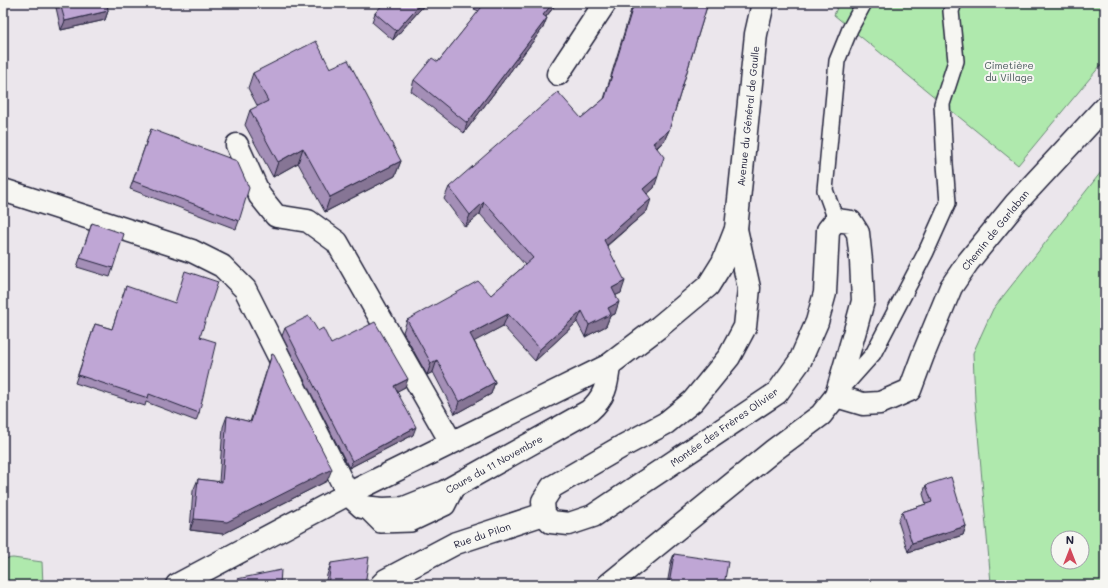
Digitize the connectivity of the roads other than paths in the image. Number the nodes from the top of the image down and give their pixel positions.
1 (605, 3) edge
2 (763, 3) edge
3 (864, 3) edge
4 (954, 3) edge
5 (558, 74) dead end
6 (1105, 107) edge
7 (237, 145) dead end
8 (3, 190) edge
9 (836, 220) junction
10 (736, 229) junction
11 (609, 365) junction
12 (836, 396) junction
13 (451, 442) junction
14 (355, 500) junction
15 (544, 514) junction
16 (176, 585) edge
17 (381, 585) edge
18 (602, 585) edge
19 (608, 585) edge

1 - 5 street
2 - 10 street, Avenue du Général de Gaulle
3 - 9 lane
4 - 12 lane
6 - 12 street, Chemin de Garlaban
7 - 13 street
8 - 14 street
9 - 12 street
9 - 15 street, Montée des Frères Olivier
10 - 11 street
10 - 15 street
11 - 13 street
11 - 14 street, Cours du 11 Novembre
12 - 19 street
13 - 14 street
14 - 16 street
15 - 17 street, Rue du Pilon
18 - 19 street

